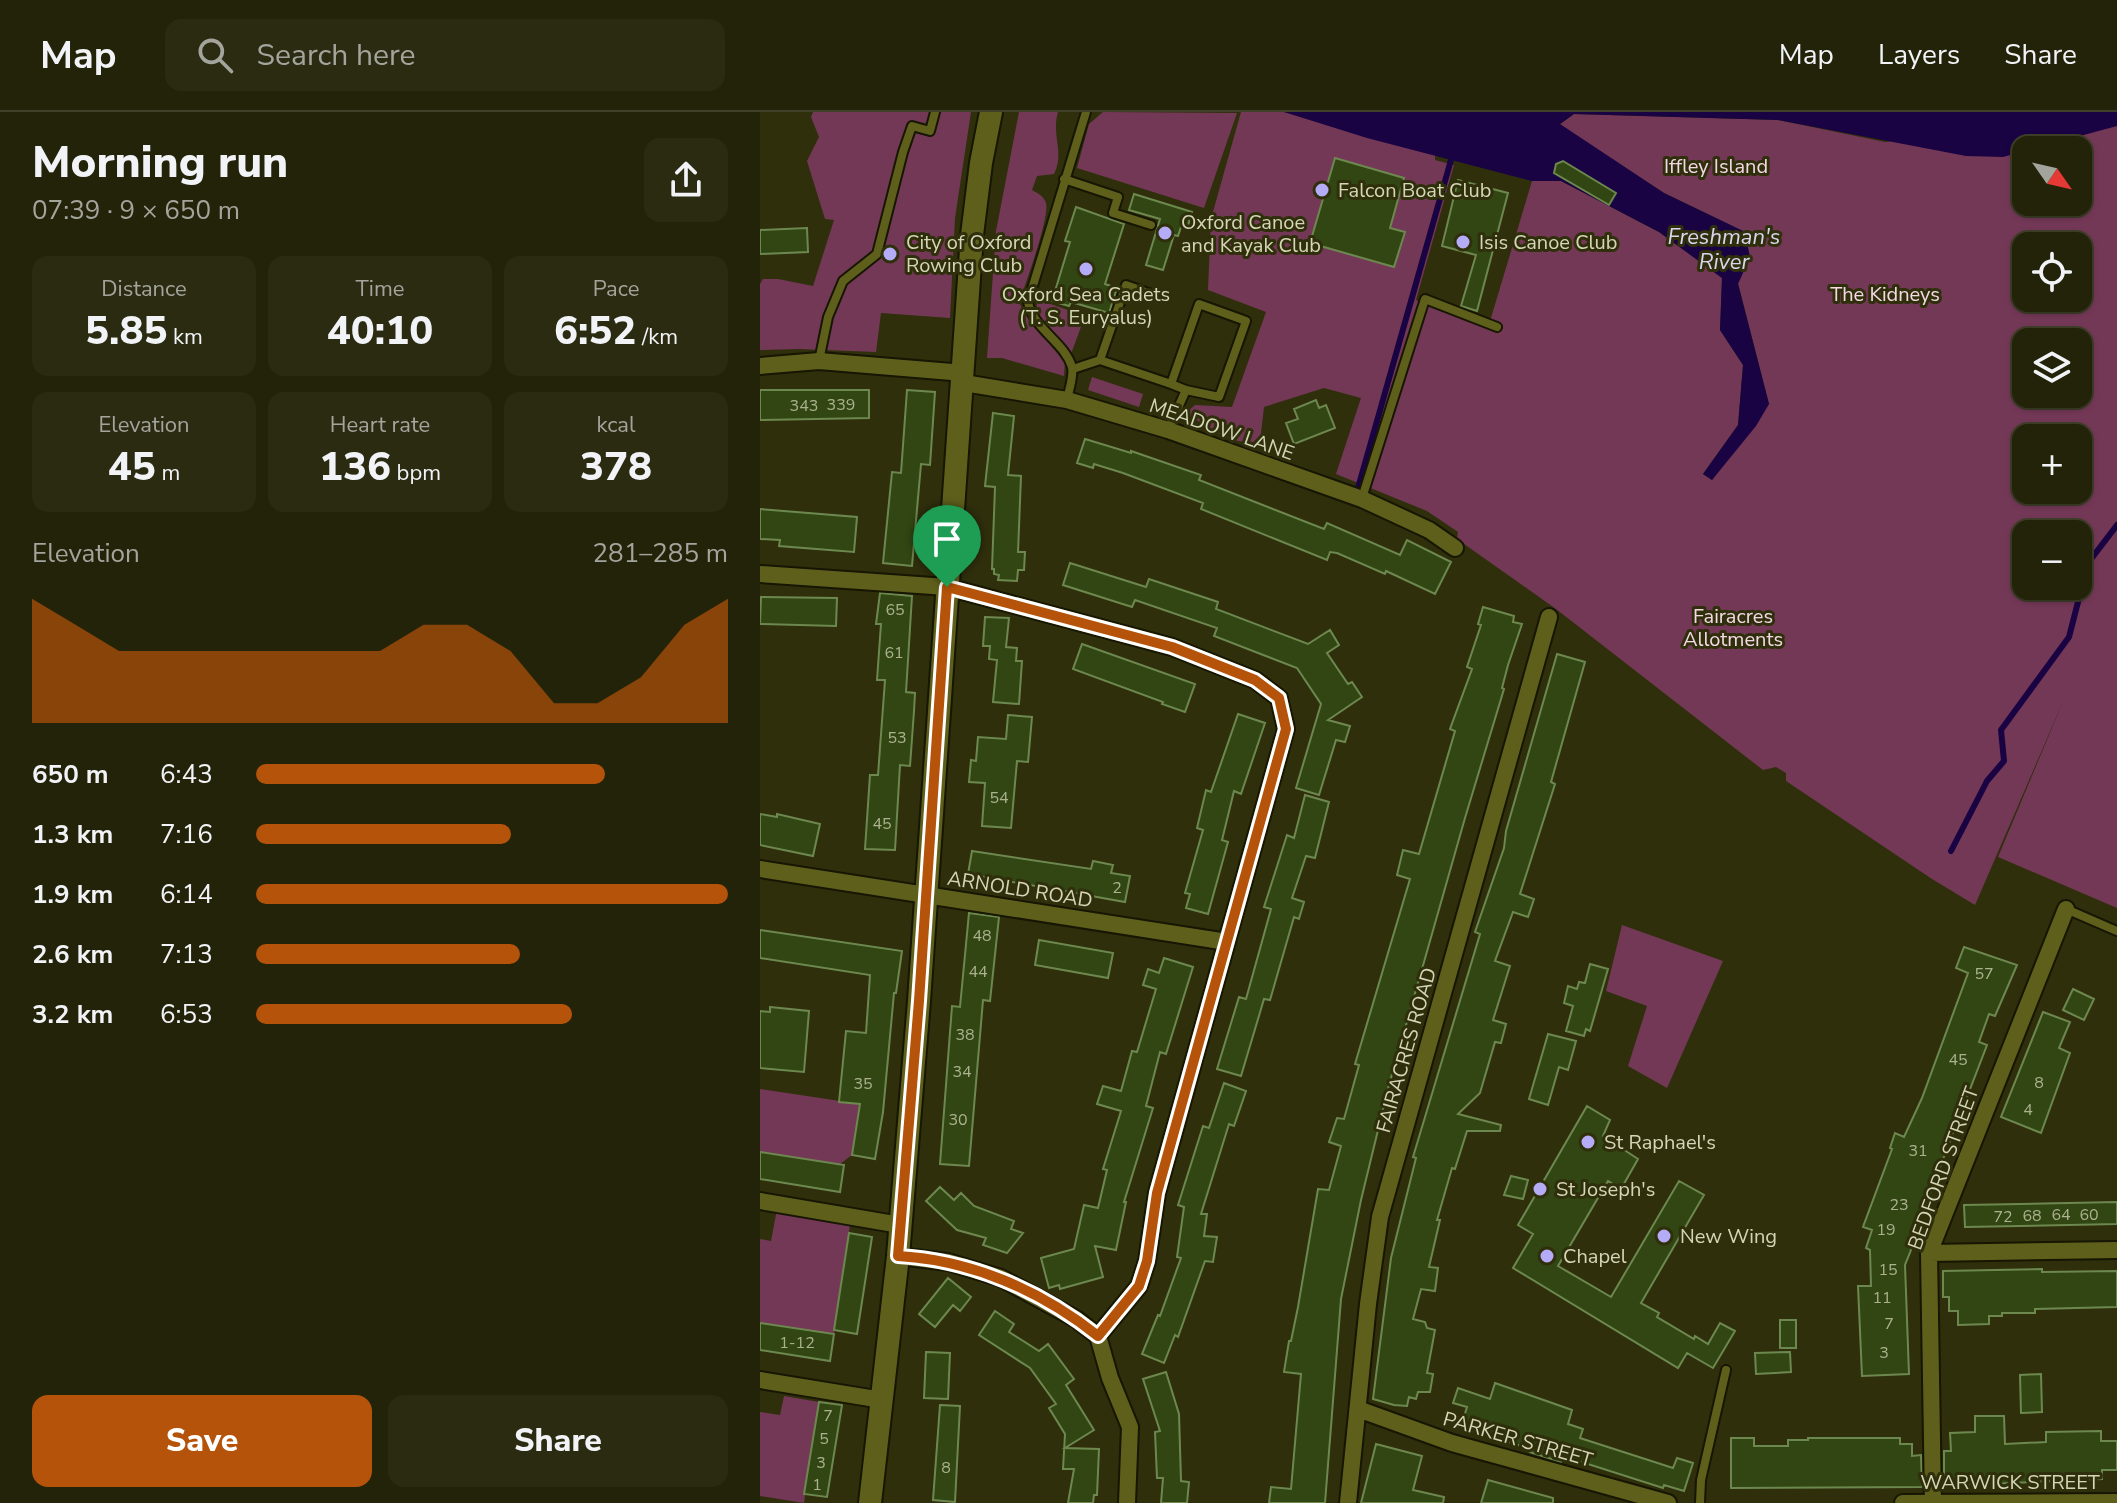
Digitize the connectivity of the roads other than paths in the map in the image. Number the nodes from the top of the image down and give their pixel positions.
1 (935, 112) edge
2 (991, 112) edge
3 (1086, 112) edge
4 (1064, 179) junction
5 (1151, 225) dead end
6 (1151, 294) dead end
7 (1497, 327) dead end
8 (1100, 360) junction
9 (819, 361) junction
10 (760, 366) edge
11 (1073, 369) junction
12 (964, 378) junction
13 (1171, 384) junction
14 (1186, 390) junction
15 (1067, 400) junction
16 (1168, 430) junction
17 (1362, 499) junction
18 (1455, 548) dead end
19 (760, 574) edge
20 (947, 587) junction
21 (1549, 617) dead end
22 (760, 869) edge
23 (926, 895) junction
24 (2066, 909) joint
25 (2117, 931) edge
26 (1227, 942) junction
27 (760, 1201) edge
28 (900, 1225) junction
29 (2117, 1250) edge
30 (1929, 1253) junction
31 (898, 1256) junction
32 (1098, 1336) junction
33 (1726, 1370) dead end
34 (760, 1380) edge
35 (882, 1400) junction
36 (1358, 1409) junction
37 (1933, 1502) edge
38 (2117, 1502) edge
39 (870, 1503) edge
40 (1127, 1503) edge
41 (1348, 1503) edge
42 (1668, 1503) edge
43 (1700, 1503) edge
44 (1903, 1503) edge

1 - 9 lane
2 - 12 main road
3 - 4 lane
4 - 5 lane
4 - 11 lane
6 - 8 lane
7 - 17 lane
8 - 11 lane
8 - 13 lane
9 - 10 street, MEADOW LANE
9 - 12 street, MEADOW LANE
11 - 15 lane
12 - 15 street, MEADOW LANE
12 - 20 main road
13 - 14 lane
13 - 14 lane
14 - 16 lane
15 - 16 street, MEADOW LANE
16 - 17 street, MEADOW LANE
17 - 18 street, MEADOW LANE
19 - 20 street
20 - 23 main road
20 - 26 street
21 - 36 street, FAIRACRES ROAD
22 - 23 street, ARNOLD ROAD
23 - 26 street, ARNOLD ROAD
23 - 28 main road
24 - 25 lane
24 - 30 street, BEDFORD STREET
26 - 32 street
27 - 28 street
28 - 31 main road
29 - 30 street
30 - 37 street, BEDFORD STREET
31 - 32 street
31 - 35 main road
32 - 40 street
33 - 43 lane
34 - 35 street
35 - 39 main road
36 - 41 street, FAIRACRES ROAD
36 - 42 street, PARKER STREET
37 - 38 street, WARWICK STREET
37 - 44 street, WARWICK STREET

